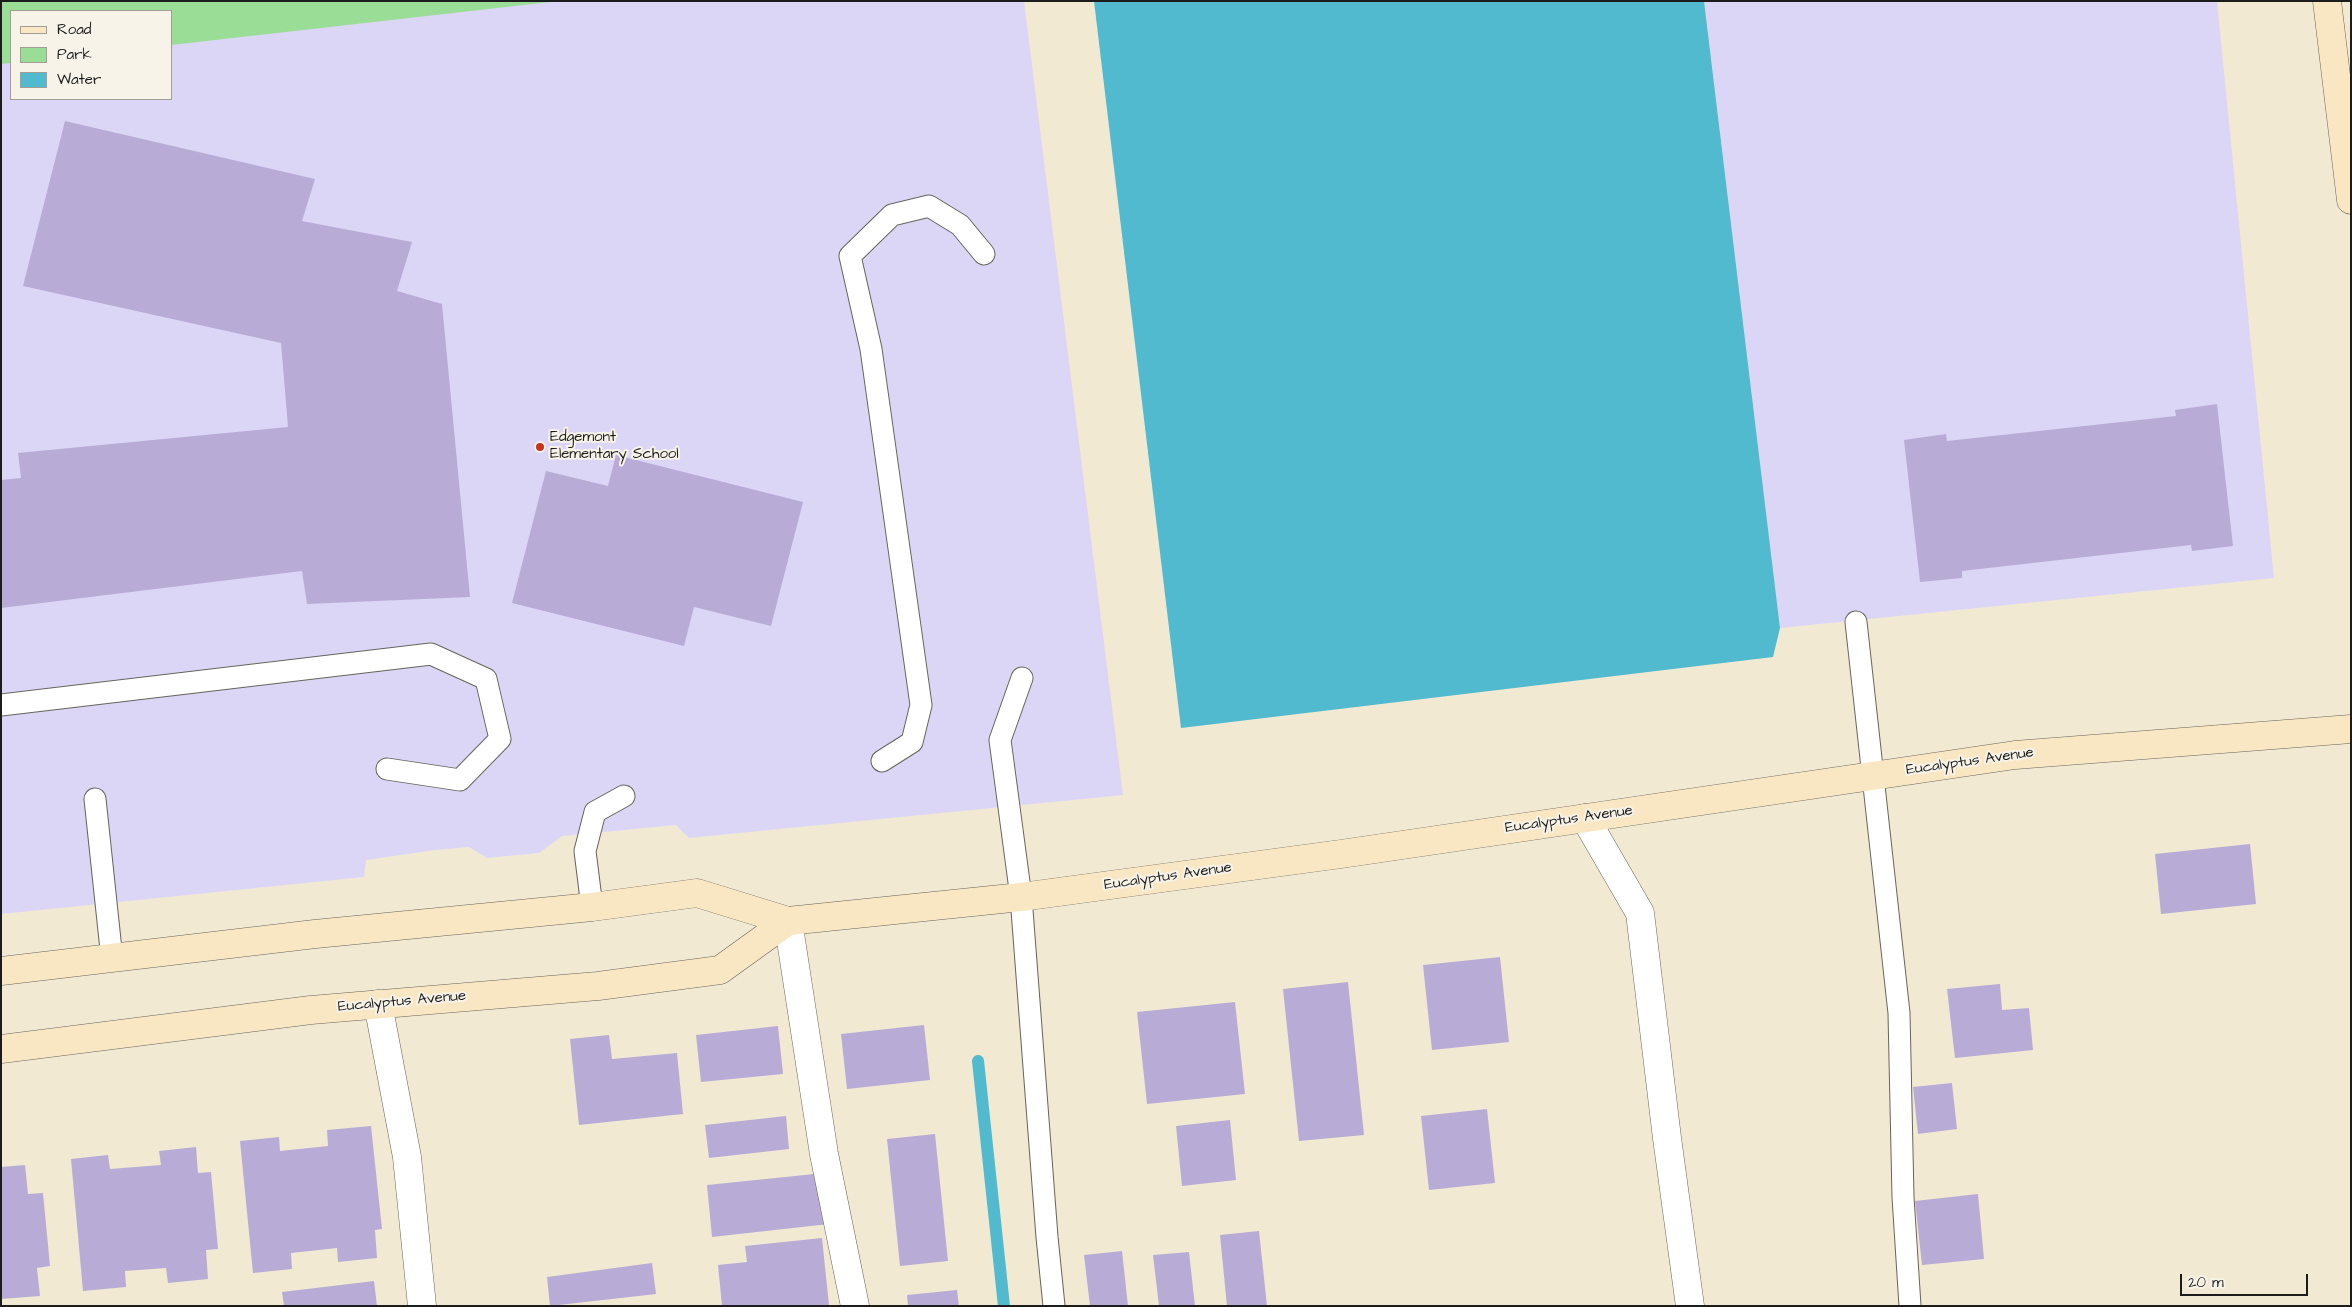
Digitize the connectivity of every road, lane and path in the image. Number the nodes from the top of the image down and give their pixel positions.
1 (2327, 1) edge
2 (2351, 200) edge
3 (984, 254) dead end
4 (1856, 622) dead end
5 (1022, 678) dead end
6 (1, 705) edge
7 (2351, 729) edge
8 (882, 761) dead end
9 (387, 769) dead end
10 (1874, 775) junction
11 (624, 796) dead end
12 (95, 799) dead end
13 (1585, 818) junction
14 (1021, 896) junction
15 (592, 907) junction
16 (788, 921) junction
17 (112, 959) junction
18 (1, 971) edge
19 (378, 1004) junction
20 (1, 1049) edge
21 (422, 1306) edge
22 (855, 1306) edge
23 (1054, 1306) edge
24 (1690, 1306) edge
25 (1910, 1306) edge

1 - 2 main road
3 - 8 lane
4 - 10 lane
5 - 14 lane
6 - 9 lane
7 - 10 main road, Eucalyptus Avenue
10 - 13 main road, Eucalyptus Avenue
10 - 25 lane
11 - 15 lane
12 - 17 lane
13 - 14 main road, Eucalyptus Avenue
13 - 24 street
14 - 16 main road, Eucalyptus Avenue
14 - 23 lane
15 - 16 main road, Eucalyptus Avenue
15 - 17 main road, Eucalyptus Avenue
16 - 19 main road, Eucalyptus Avenue
16 - 22 street
17 - 18 main road, Eucalyptus Avenue
19 - 20 main road, Eucalyptus Avenue
19 - 21 street

